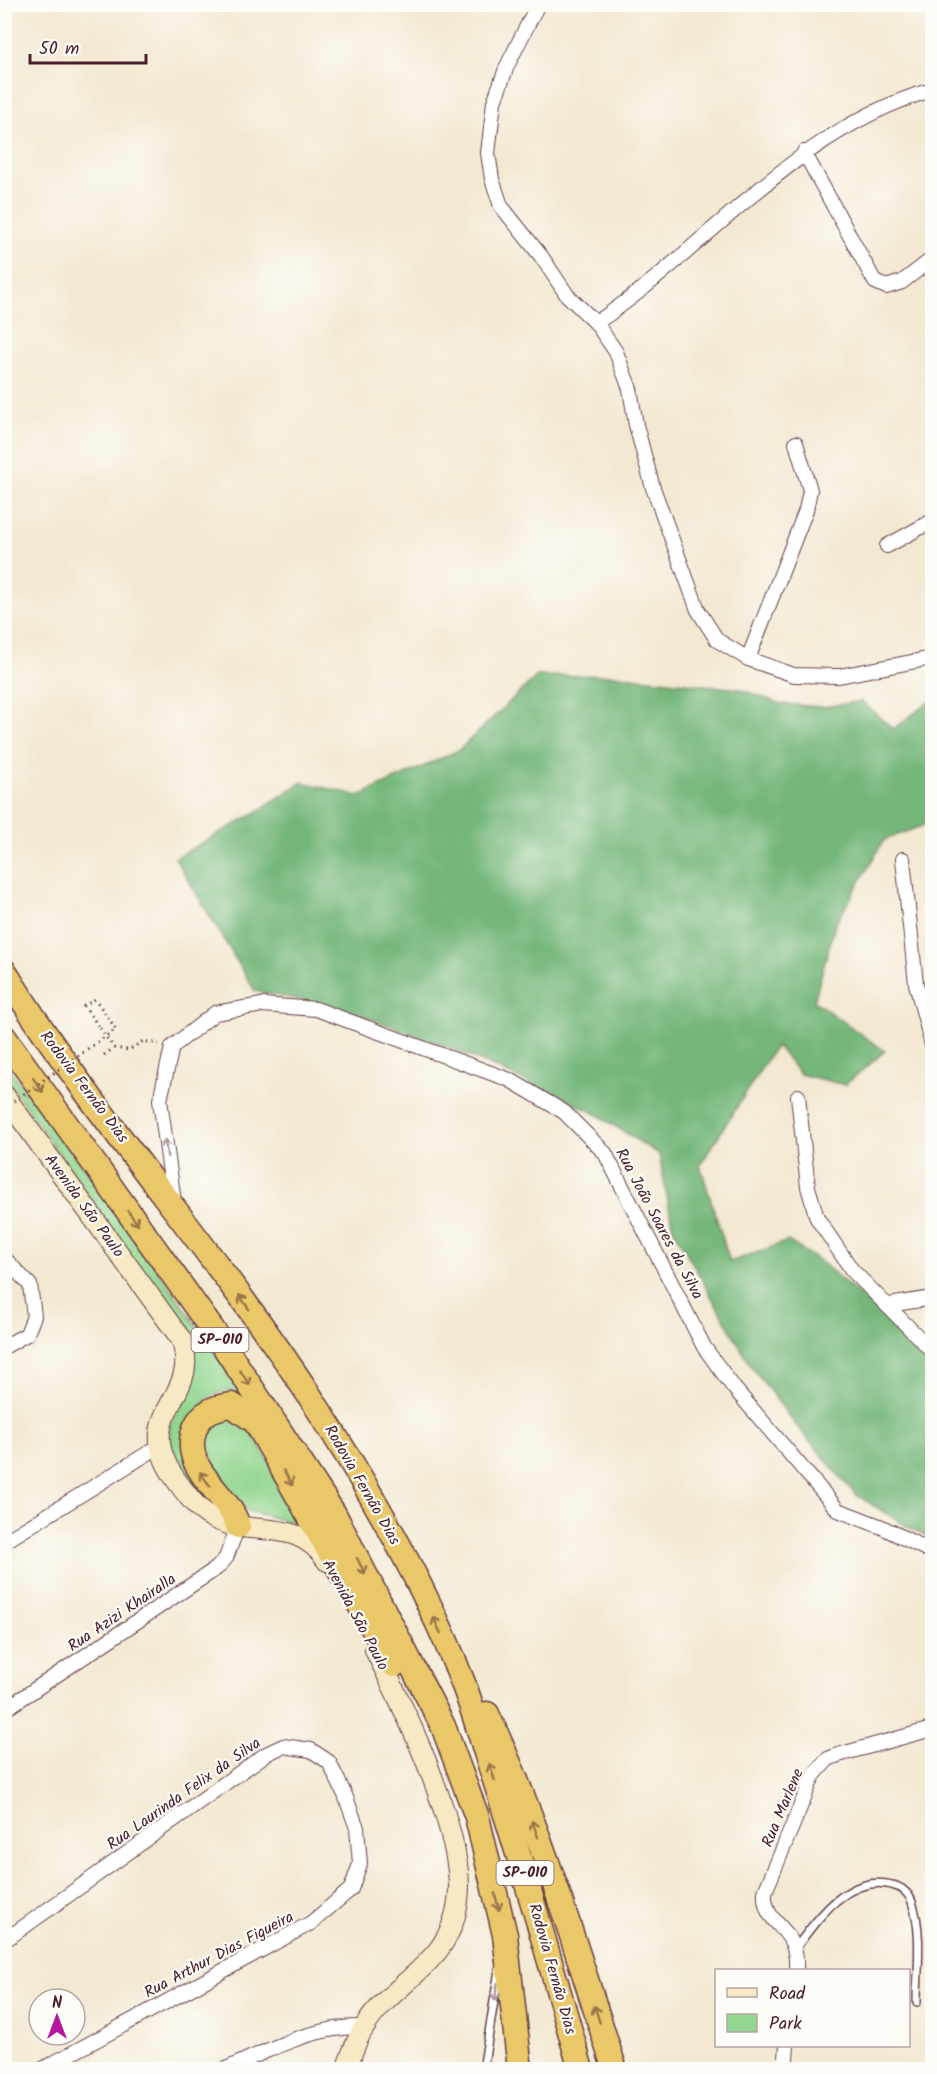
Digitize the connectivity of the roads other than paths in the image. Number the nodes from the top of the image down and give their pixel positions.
1 (538, 4) edge
2 (933, 90) edge
3 (804, 152) junction
4 (933, 259) edge
5 (596, 323) junction
6 (796, 443) dead end
7 (933, 521) edge
8 (887, 546) dead end
9 (933, 658) edge
10 (748, 659) junction
11 (903, 859) dead end
12 (4, 971) edge
13 (4, 1037) edge
14 (933, 1045) edge
15 (4, 1095) edge
16 (798, 1096) dead end
17 (174, 1206) junction
18 (4, 1258) edge
19 (933, 1298) edge
20 (889, 1305) junction
21 (4, 1347) edge
22 (933, 1351) edge
23 (158, 1447) junction
24 (238, 1526) junction
25 (4, 1542) edge
26 (933, 1552) edge
27 (461, 1678) junction
28 (4, 1710) edge
29 (443, 1726) junction
30 (933, 1729) edge
31 (357, 1828) joint
32 (505, 1935) junction
33 (4, 1941) edge
34 (795, 1948) junction
35 (796, 1969) edge
36 (917, 2002) dead end
37 (364, 2027) junction
38 (787, 2047) edge
39 (41, 2070) edge
40 (224, 2070) edge
41 (346, 2070) edge
42 (483, 2070) edge
43 (520, 2070) edge
44 (581, 2070) edge
45 (615, 2070) edge
46 (785, 2070) edge

1 - 5 street
2 - 3 street
3 - 4 street
3 - 5 street
5 - 10 street
6 - 10 street
7 - 8 street
9 - 10 street
11 - 14 street
12 - 17 highway, Rodovia Fernão Dias / SP-010
13 -> 29 highway, SP-010
15 - 23 street, Avenida São Paulo
16 - 20 street
17 -> 26 street, Rua João Soares da Silva
27 -> 17 highway, Rodovia Fernão Dias / SP-010
18 - 21 street
19 - 20 street
20 - 22 street
23 - 24 street, Avenida São Paulo
23 - 25 street
24 - 28 street, Rua Azizi Khairalla
24 -> 29 highway
24 - 37 street, Avenida São Paulo
44 -> 27 highway, Rodovia Fernão Dias / SP-010
45 -> 27 highway
29 -> 32 highway, SP-010
30 - 34 street, Rua Marlene
31 - 33 street, Rua Laurinda Felix da Silva
31 - 39 street, Rua Arthur Dias Figueira
32 -> 42 lane
32 - 43 highway, SP-010
34 - 35 street
34 - 36 lane
37 - 40 street
37 - 41 street, Avenida São Paulo
38 - 46 street

